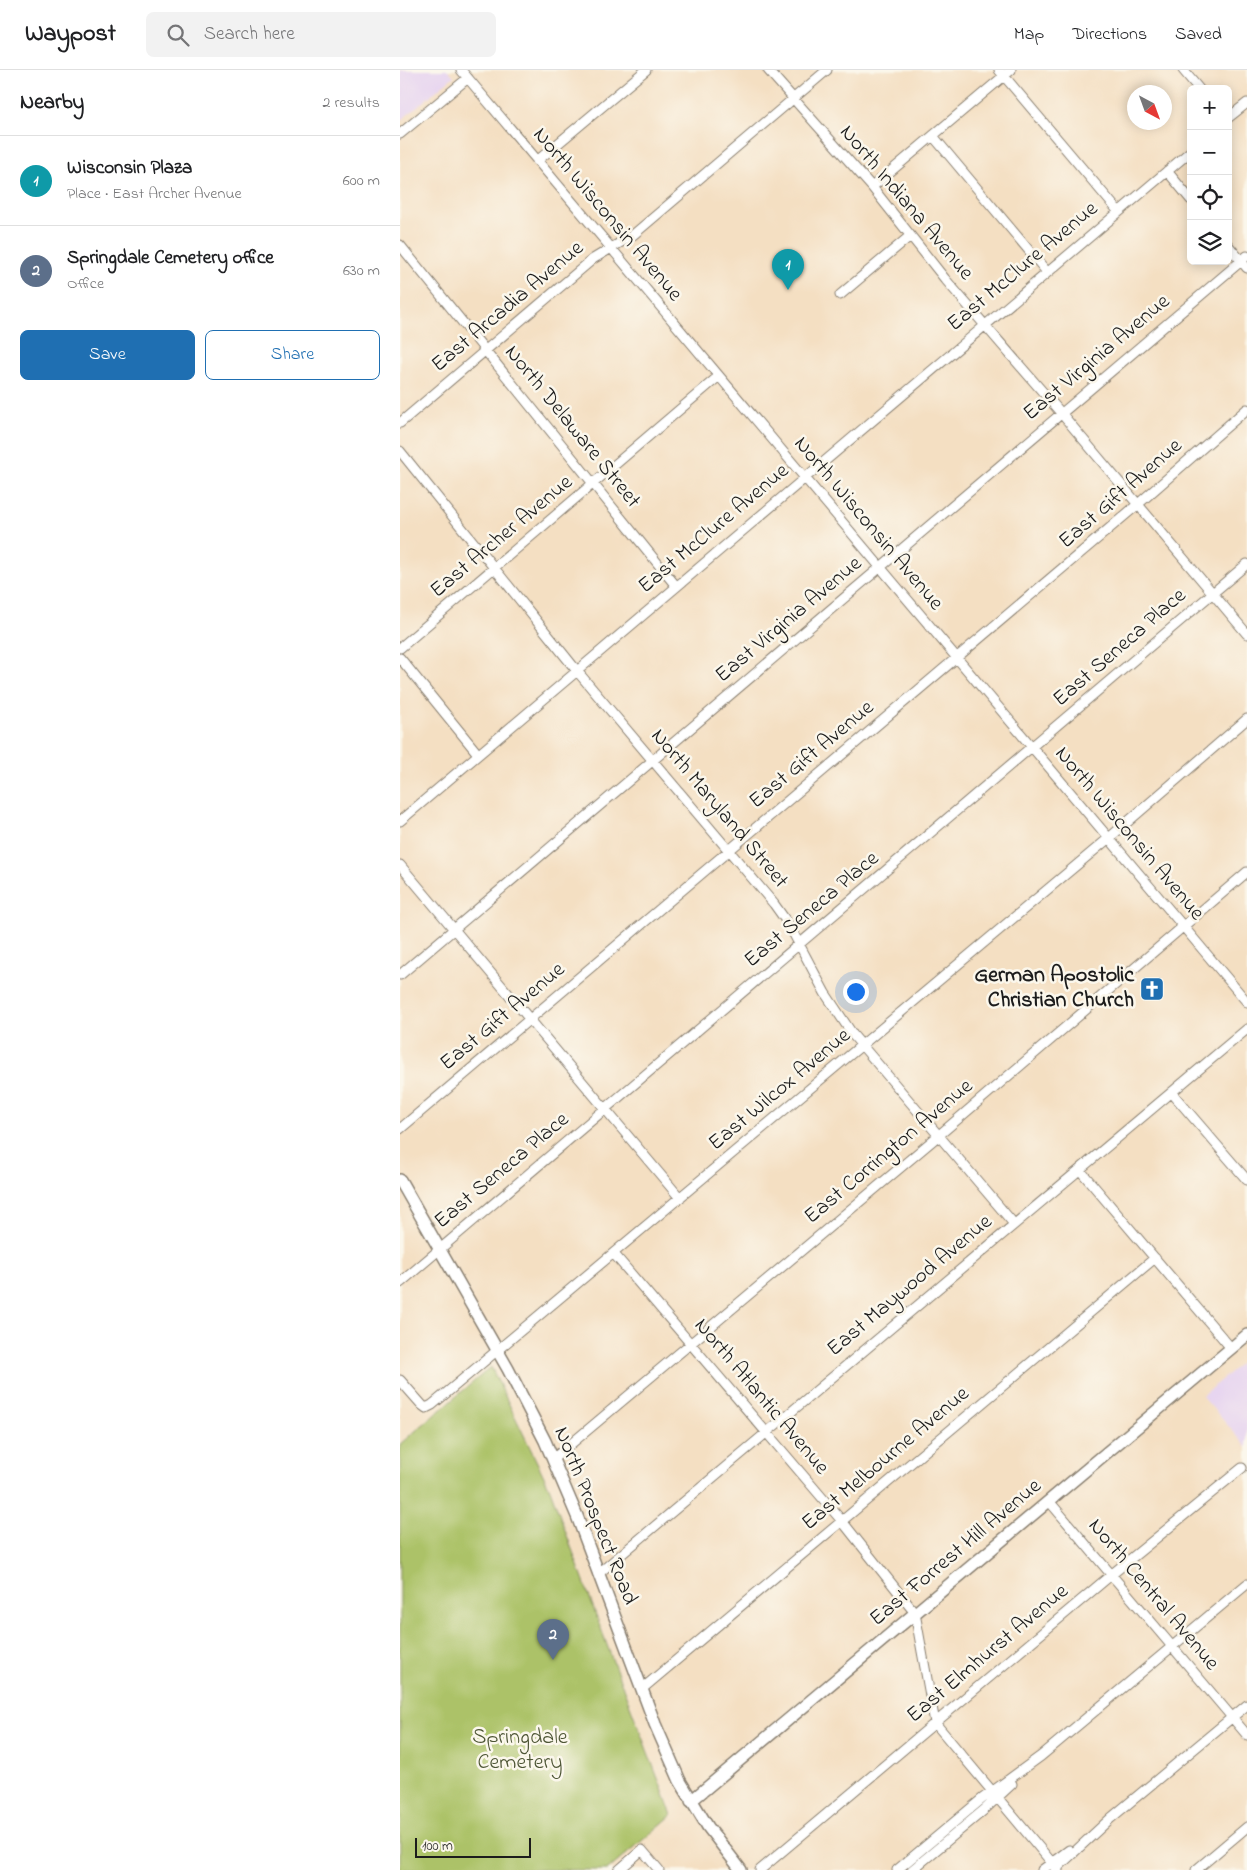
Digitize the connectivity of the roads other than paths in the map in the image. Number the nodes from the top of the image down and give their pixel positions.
1 (646, 70) edge
2 (768, 70) edge
3 (827, 70) edge
4 (1183, 70) edge
5 (1005, 72) edge
6 (464, 74) edge
7 (1196, 85) edge
8 (793, 100) junction
9 (1247, 103) edge
10 (1232, 115) edge
11 (400, 134) edge
12 (932, 136) junction
13 (1187, 154) edge
14 (537, 161) junction
15 (1166, 171) junction
16 (872, 187) junction
17 (1187, 195) edge
18 (1118, 212) junction
19 (910, 236) junction
20 (400, 245) edge
21 (610, 248) junction
22 (1232, 249) edge
23 (1245, 261) edge
24 (1047, 272) junction
25 (840, 296) dead end
26 (984, 324) junction
27 (486, 350) junction
28 (719, 376) junction
29 (1247, 409) edge
30 (1061, 413) junction
31 (400, 423) edge
32 (400, 451) edge
33 (804, 478) junction
34 (594, 484) junction
35 (1137, 505) junction
36 (1247, 564) edge
37 (881, 567) junction
38 (495, 568) junction
39 (676, 586) junction
40 (1213, 594) junction
41 (1247, 634) edge
42 (400, 648) edge
43 (400, 658) edge
44 (956, 658) junction
45 (577, 670) junction
46 (1247, 719) edge
47 (1032, 748) junction
48 (478, 754) junction
49 (653, 760) junction
50 (400, 821) edge
51 (1109, 838) junction
52 (729, 850) junction
53 (400, 864) edge
54 (1247, 872) edge
55 (1183, 927) junction
56 (454, 929) junction
57 (799, 946) junction
58 (400, 974) edge
59 (1247, 1002) edge
60 (529, 1019) junction
61 (1247, 1029) edge
62 (861, 1046) junction
63 (1172, 1092) junction
64 (605, 1109) junction
65 (400, 1129) edge
66 (938, 1136) junction
67 (1080, 1170) junction
68 (400, 1180) edge
69 (1247, 1180) edge
70 (680, 1198) junction
71 (1014, 1224) junction
72 (440, 1249) junction
73 (614, 1254) junction
74 (1155, 1258) junction
75 (400, 1284) edge
76 (1247, 1335) edge
77 (691, 1343) junction
78 (1231, 1348) junction
79 (497, 1351) junction
80 (400, 1380) edge
81 (766, 1431) junction
82 (553, 1459) junction
83 (1242, 1468) dead end
84 (1049, 1501) junction
85 (842, 1521) junction
86 (598, 1574) junction
87 (1111, 1575) junction
88 (1247, 1584) edge
89 (915, 1614) junction
90 (1172, 1647) junction
91 (642, 1689) junction
92 (1247, 1704) edge
93 (1232, 1717) junction
94 (935, 1724) junction
95 (1247, 1735) edge
96 (995, 1795) junction
97 (691, 1801) junction
98 (1247, 1827) edge
99 (1055, 1868) edge
100 (619, 1870) edge
101 (659, 1870) edge
102 (741, 1870) edge
103 (760, 1870) edge
104 (897, 1870) edge
105 (912, 1870) edge
106 (1042, 1870) edge
107 (1196, 1870) edge

1 - 14 street
2 - 8 street, North Indiana Avenue
3 - 8 street, East Arcadia Avenue
4 - 7 street
5 - 12 street
5 - 18 street
6 - 11 street
6 - 14 street, North Wisconsin Avenue
8 - 16 street, North Indiana Avenue
8 - 21 street, East Arcadia Avenue
9 - 10 street
12 - 16 street
12 - 24 street
13 - 15 street, East McClure Avenue
14 - 21 street, North Wisconsin Avenue
15 - 17 street
15 - 18 street, East McClure Avenue
16 - 19 street, North Indiana Avenue
18 - 24 street, East McClure Avenue
19 - 25 street
19 - 26 street, North Indiana Avenue
20 - 27 street, North Delaware Street
21 - 27 street, East Arcadia Avenue
21 - 28 street, North Wisconsin Avenue
22 - 23 street
23 - 30 street, East Virginia Avenue
24 - 26 street, East McClure Avenue
26 - 30 street, North Indiana Avenue
26 - 33 street, East McClure Avenue
27 - 31 street, East Arcadia Avenue
27 - 34 street, North Delaware Street
28 - 33 street, North Wisconsin Avenue
28 - 34 street, East Archer Avenue
29 - 35 street, East Gift Avenue
30 - 35 street, North Indiana Avenue
30 - 37 street, East Virginia Avenue
32 - 38 street, North Maryland Street
33 - 37 street, North Wisconsin Avenue
33 - 39 street, East McClure Avenue
34 - 38 street, East Archer Avenue
34 - 39 street, North Delaware Street
35 - 40 street, North Indiana Avenue
35 - 44 street, East Gift Avenue
36 - 40 street, East Seneca Place
37 - 44 street, North Wisconsin Avenue
37 - 49 street, East Virginia Avenue
38 - 42 street, East Archer Avenue
38 - 45 street, North Maryland Street
39 - 45 street, East McClure Avenue
40 - 41 street, North Indiana Avenue
40 - 47 street, East Seneca Place
43 - 48 street
44 - 47 street, North Wisconsin Avenue
44 - 52 street, East Gift Avenue
45 - 48 street, East McClure Avenue
45 - 49 street, North Maryland Street
46 - 51 street, East Wilcox Avenue
47 - 51 street, North Wisconsin Avenue
47 - 57 street, East Seneca Place
48 - 50 street, East McClure Avenue
49 - 52 street, North Maryland Street
49 - 56 street, East Virginia Avenue
51 - 55 street, North Wisconsin Avenue
51 - 62 street, East Wilcox Avenue
52 - 57 street, North Maryland Street
52 - 60 street, East Gift Avenue
53 - 56 street
54 - 55 street, East Corrington Avenue
55 - 59 street, North Wisconsin Avenue
55 - 66 street, East Corrington Avenue
56 - 58 street, East Virginia Avenue
56 - 60 street
57 - 62 street, North Maryland Street
57 - 64 street, East Seneca Place
60 - 64 street
60 - 65 street, East Gift Avenue
61 - 63 street, East Maywood Avenue
62 - 66 street, North Maryland Street
62 - 70 street, East Wilcox Avenue
63 - 67 street, East Maywood Avenue
63 - 69 street
64 - 70 street
64 - 72 street, East Seneca Place
66 - 71 street, North Maryland Street
66 - 77 street, East Corrington Avenue
67 - 71 street, East Maywood Avenue
67 - 74 street
68 - 72 main road, North Prospect Road
70 - 73 street, East Wilcox Avenue
71 - 81 street, East Maywood Avenue
72 - 75 street, East Seneca Place
72 - 79 main road, North Prospect Road
73 - 77 street, North Atlantic Avenue
73 - 79 street, East Wilcox Avenue
74 - 78 street
74 - 85 street, East Melbourne Avenue
76 - 78 main road, East Forrest Hill Avenue
77 - 81 street, North Atlantic Avenue
77 - 82 street, East Corrington Avenue
78 - 84 main road, East Forrest Hill Avenue
79 - 80 street, East Wilcox Avenue
79 - 82 main road, North Prospect Road
81 - 85 street, North Atlantic Avenue
81 - 86 street, East Maywood Avenue
82 - 86 main road, North Prospect Road
83 - 87 street, East Elmhurst Avenue
84 - 87 street, North Central Avenue
84 - 89 main road, East Forrest Hill Avenue
85 - 89 street, North Atlantic Avenue
85 - 91 street, East Melbourne Avenue
86 - 91 main road, North Prospect Road
87 - 90 street, North Central Avenue
87 - 94 street, East Elmhurst Avenue
88 - 90 street
89 - 94 street
89 - 97 main road, East Forrest Hill Avenue
90 - 93 street, North Central Avenue
90 - 96 street
91 - 97 main road, North Prospect Road
92 - 93 street
93 - 95 street, North Central Avenue
93 - 99 street
94 - 96 street
94 - 103 street, East Elmhurst Avenue
96 - 99 street
96 - 104 street
96 - 105 street
97 - 102 main road, North Prospect Road
98 - 107 street
99 - 106 street
100 - 101 street

